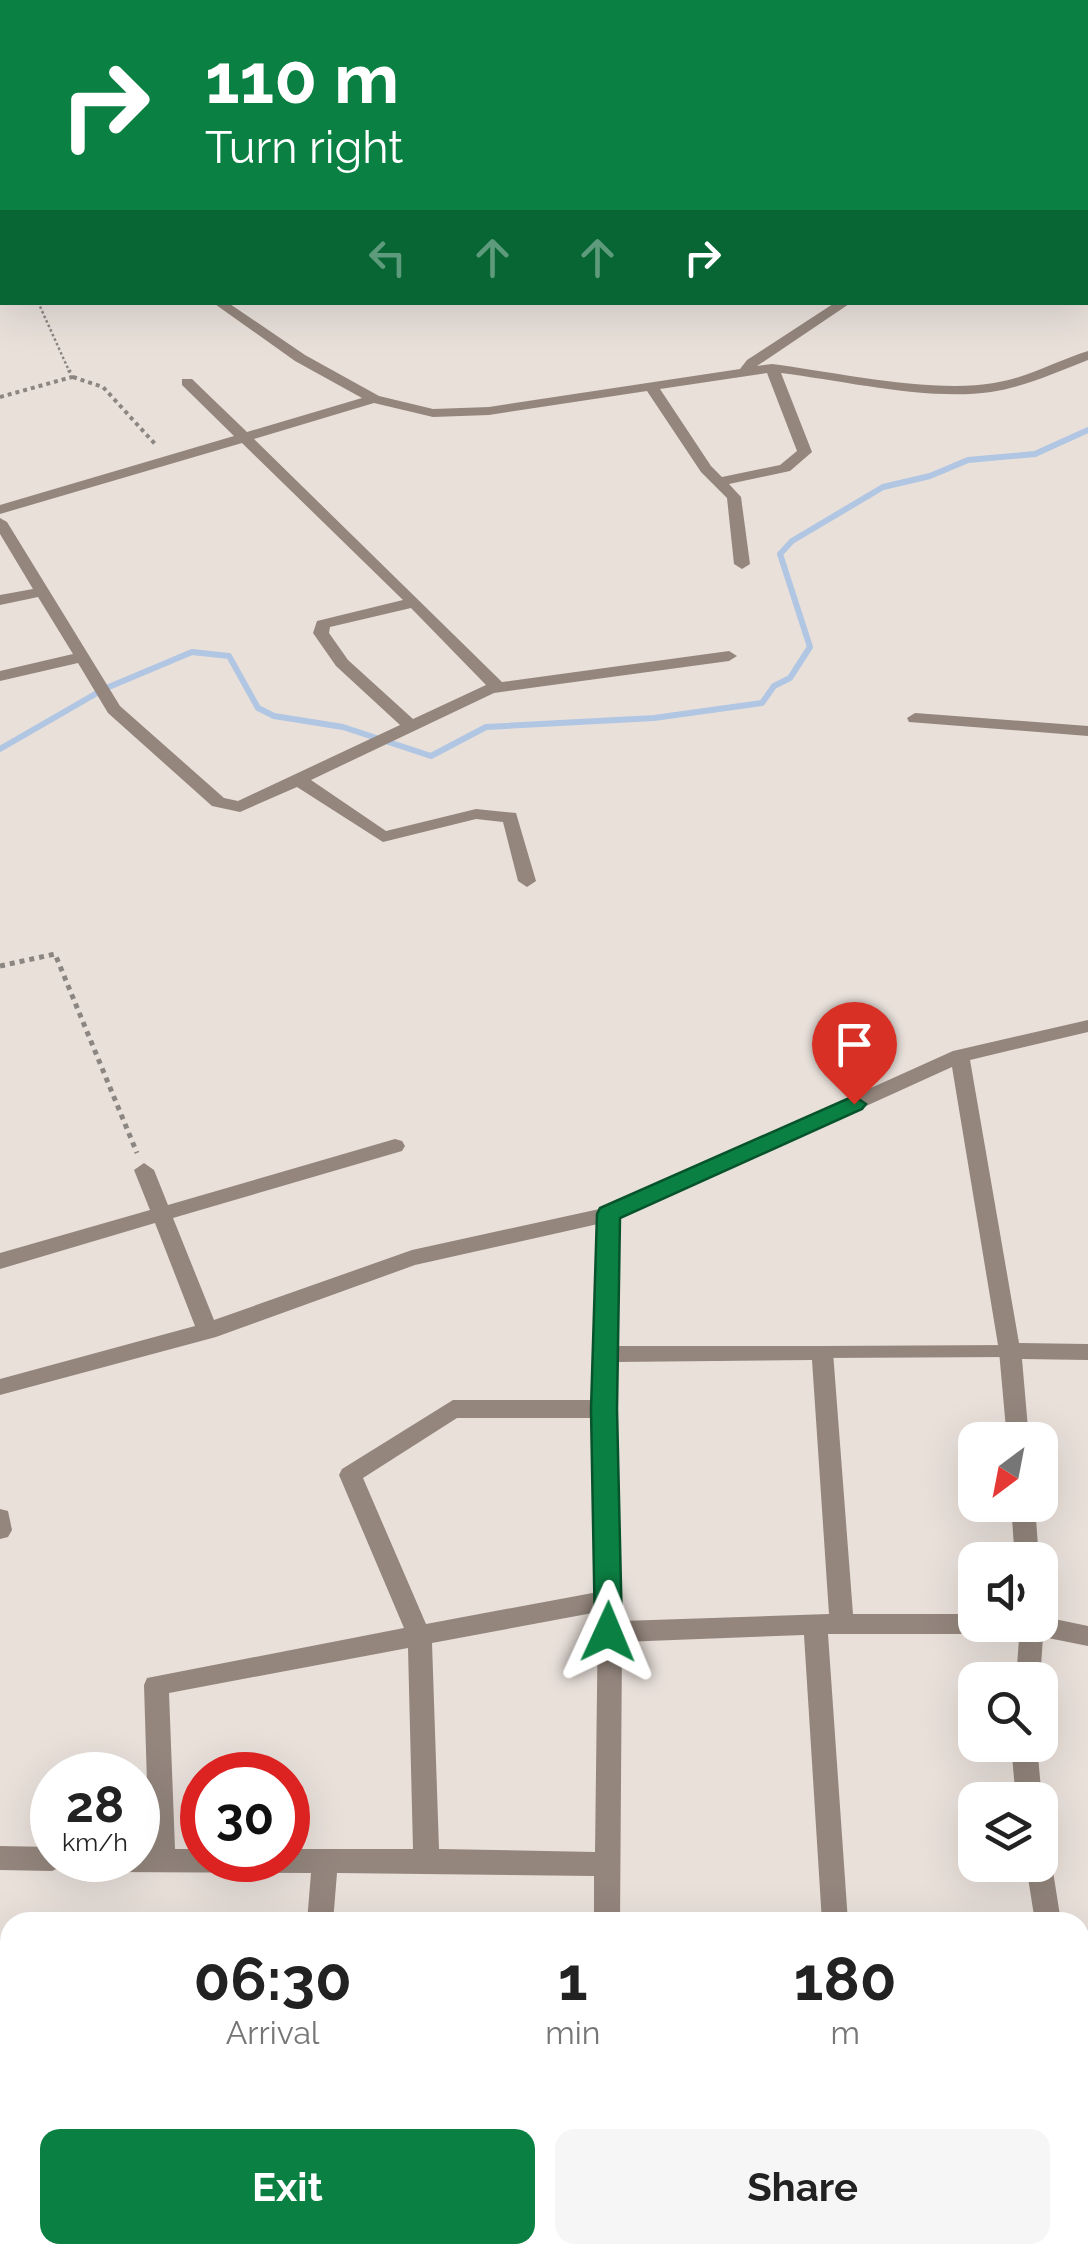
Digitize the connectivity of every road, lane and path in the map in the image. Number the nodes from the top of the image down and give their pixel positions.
1 (40, 305) edge
2 (222, 305) edge
3 (841, 305) edge
4 (1088, 355) edge
5 (772, 368) junction
6 (745, 372) junction
7 (72, 377) junction
8 (188, 382) dead end
9 (651, 386) junction
10 (0, 397) edge
11 (374, 399) junction
12 (247, 438) junction
13 (170, 461) junction
14 (720, 482) junction
15 (0, 510) edge
16 (0, 522) edge
17 (742, 564) dead end
18 (42, 592) junction
19 (0, 600) edge
20 (414, 602) junction
21 (729, 656) dead end
22 (82, 657) junction
23 (0, 676) edge
24 (498, 688) junction
25 (915, 718) dead end
26 (412, 726) junction
27 (1088, 731) edge
28 (299, 780) junction
29 (527, 881) dead end
30 (0, 966) edge
31 (1088, 1026) edge
32 (960, 1056) junction
33 (395, 1146) dead end
34 (144, 1170) joint
35 (161, 1214) junction
36 (609, 1214) junction
37 (0, 1261) edge
38 (208, 1332) junction
39 (1010, 1351) junction
40 (822, 1352) junction
41 (1088, 1352) edge
42 (606, 1354) junction
43 (0, 1386) edge
44 (604, 1409) junction
45 (1016, 1422) edge
46 (0, 1518) edge
47 (0, 1530) edge
48 (610, 1600) junction
49 (815, 1624) junction
50 (842, 1624) junction
51 (958, 1624) edge
52 (1058, 1630) edge
53 (608, 1632) junction
54 (1088, 1636) edge
55 (420, 1638) junction
56 (0, 1858) edge
57 (30, 1859) edge
58 (426, 1859) junction
59 (162, 1860) joint
60 (325, 1863) junction
61 (606, 1864) junction
62 (1042, 1882) edge
63 (321, 1912) edge
64 (607, 1912) edge
65 (834, 1912) edge
66 (1046, 1912) edge

1 - 7 path
2 - 11 street
3 - 6 street
4 - 5 street
5 - 6 street
5 - 14 street
6 - 9 street
7 - 10 path
7 - 13 path
8 - 12 street
9 - 11 street
9 - 14 street
11 - 12 street
12 - 13 street
12 - 20 street
13 - 15 street
14 - 17 street
16 - 18 street
18 - 19 street
18 - 22 street
20 - 24 street
20 - 26 street
21 - 24 street
22 - 23 street
22 - 28 street
24 - 26 street
25 - 27 street
26 - 28 street
28 - 29 street
30 - 34 path
31 - 32 street
32 - 36 street
32 - 39 street
33 - 35 street
34 - 35 street
35 - 37 street
35 - 38 street
36 - 38 street
36 - 42 street
38 - 43 street
39 - 40 lane
39 - 41 street
39 - 45 street
40 - 42 street
40 - 50 street
42 - 44 street
44 - 48 street
44 - 55 street
46 - 47 street
48 - 53 street
48 - 55 street
49 - 50 street
49 - 53 street
49 - 65 street
50 - 51 street
52 - 54 street
53 - 61 street
55 - 58 street
55 - 59 street
56 - 57 street
58 - 60 street
58 - 61 street
59 - 60 street
60 - 63 street
61 - 64 street
62 - 66 street

